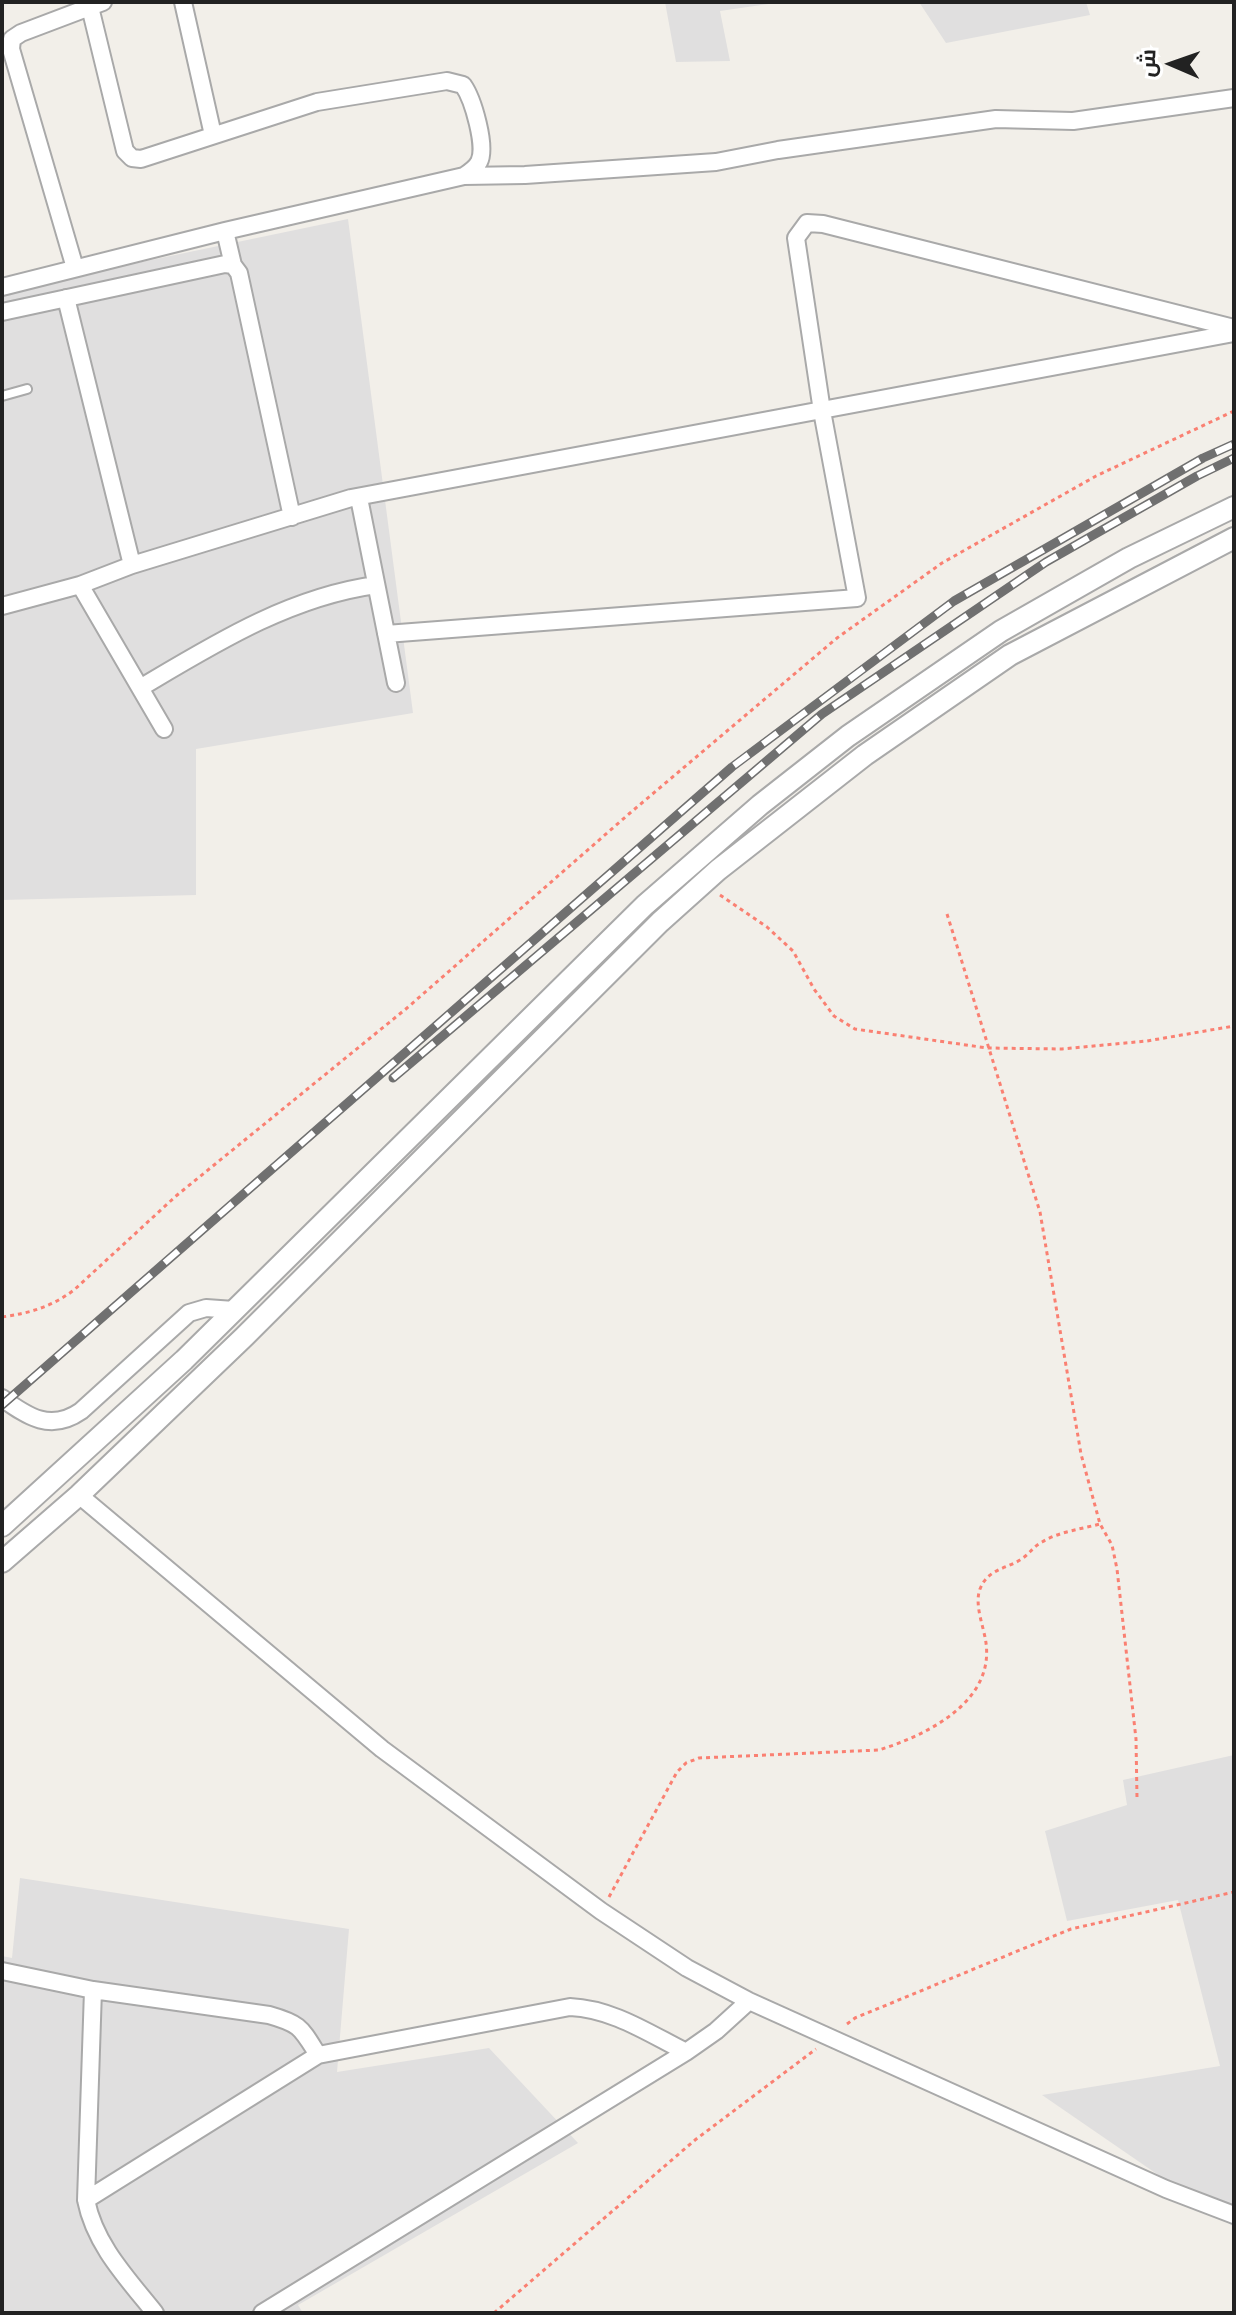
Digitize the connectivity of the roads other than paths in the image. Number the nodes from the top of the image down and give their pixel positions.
1 (183, 2) edge
2 (96, 4) edge
3 (1234, 98) edge
4 (213, 135) junction
5 (464, 176) junction
6 (225, 231) junction
7 (233, 265) junction
8 (75, 268) junction
9 (2, 287) edge
10 (66, 298) junction
11 (2, 312) edge
12 (1234, 330) edge
13 (27, 389) dead end
14 (2, 396) edge
15 (822, 411) junction
16 (357, 498) junction
17 (1234, 507) edge
18 (292, 517) junction
19 (1234, 538) edge
20 (132, 565) junction
21 (80, 585) junction
22 (376, 585) junction
23 (2, 606) edge
24 (386, 634) junction
25 (396, 683) dead end
26 (140, 688) junction
27 (164, 729) dead end
28 (234, 1310) junction
29 (2, 1398) edge
30 (79, 1495) junction
31 (2, 1526) edge
32 (2, 1562) edge
33 (2, 1971) edge
34 (93, 1990) junction
35 (749, 2001) junction
36 (686, 2052) junction
37 (318, 2055) junction
38 (86, 2200) junction
39 (1234, 2215) edge
40 (155, 2313) edge
41 (262, 2313) edge

1 - 4 street
2 - 4 street
2 - 8 street
3 - 5 street
4 - 5 street
5 - 6 street
6 - 7 street
6 - 8 street
7 - 10 street
7 - 18 street
8 - 9 street
10 - 11 street
10 - 20 street
12 - 15 street
12 - 15 street
13 - 14 lane
15 - 16 street
15 - 24 street
16 - 18 street
16 - 22 street
17 - 28 street
18 - 20 street
19 - 30 street
20 - 21 street
21 - 23 street
21 - 26 street
22 - 24 street
22 - 26 street
24 - 25 street
26 - 27 street
28 - 29 street
28 - 31 street
30 - 32 street
30 - 35 street
33 - 34 street
34 - 37 street
34 - 38 street
35 - 36 street
35 - 39 street
36 - 37 street
36 - 41 street
37 - 38 street
38 - 40 street

